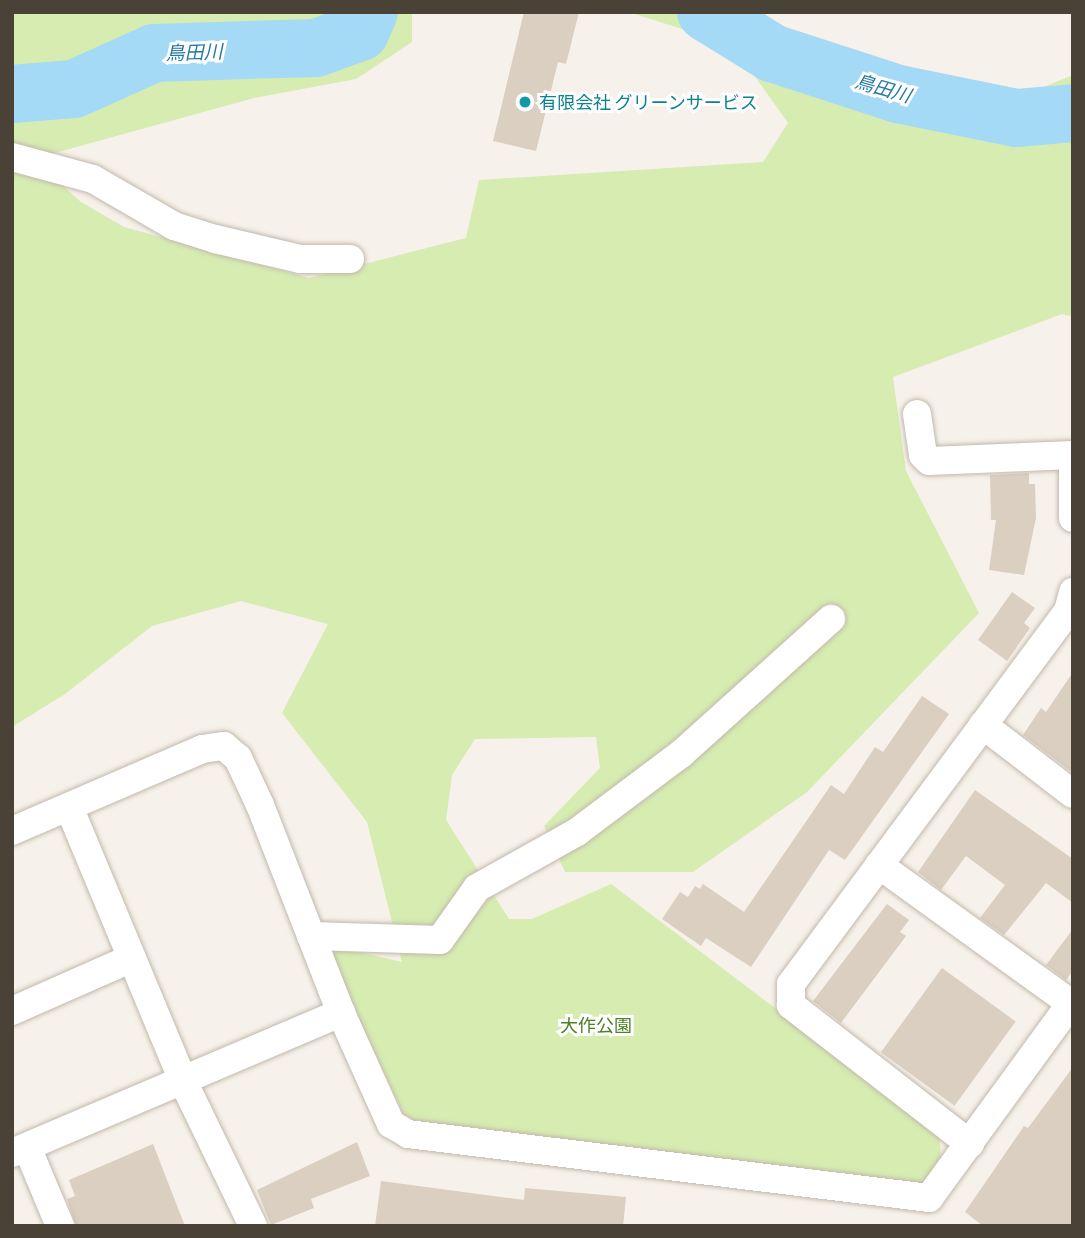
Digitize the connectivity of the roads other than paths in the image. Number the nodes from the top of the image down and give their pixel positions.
1 (12, 157) edge
2 (350, 260) dead end
3 (917, 414) dead end
4 (1073, 455) edge
5 (1073, 466) edge
6 (1073, 518) edge
7 (1072, 595) edge
8 (831, 619) dead end
9 (982, 725) junction
10 (1073, 794) edge
11 (69, 807) junction
12 (12, 831) edge
13 (879, 864) junction
14 (311, 936) junction
15 (132, 958) junction
16 (1072, 1004) edge
17 (12, 1011) edge
18 (341, 1013) junction
19 (183, 1081) junction
20 (970, 1144) junction
21 (20, 1150) edge
22 (60, 1226) edge
23 (253, 1226) edge

1 - 2 street
3 - 4 street
5 - 6 street
7 - 9 street
8 - 14 street
9 - 10 street
9 - 13 street
11 - 12 street
11 - 14 street
11 - 15 street
13 - 16 street
13 - 20 street
14 - 18 street
15 - 17 street
15 - 19 street
16 - 20 street
18 - 19 street
18 - 20 street
19 - 21 street
19 - 23 street
21 - 22 street

